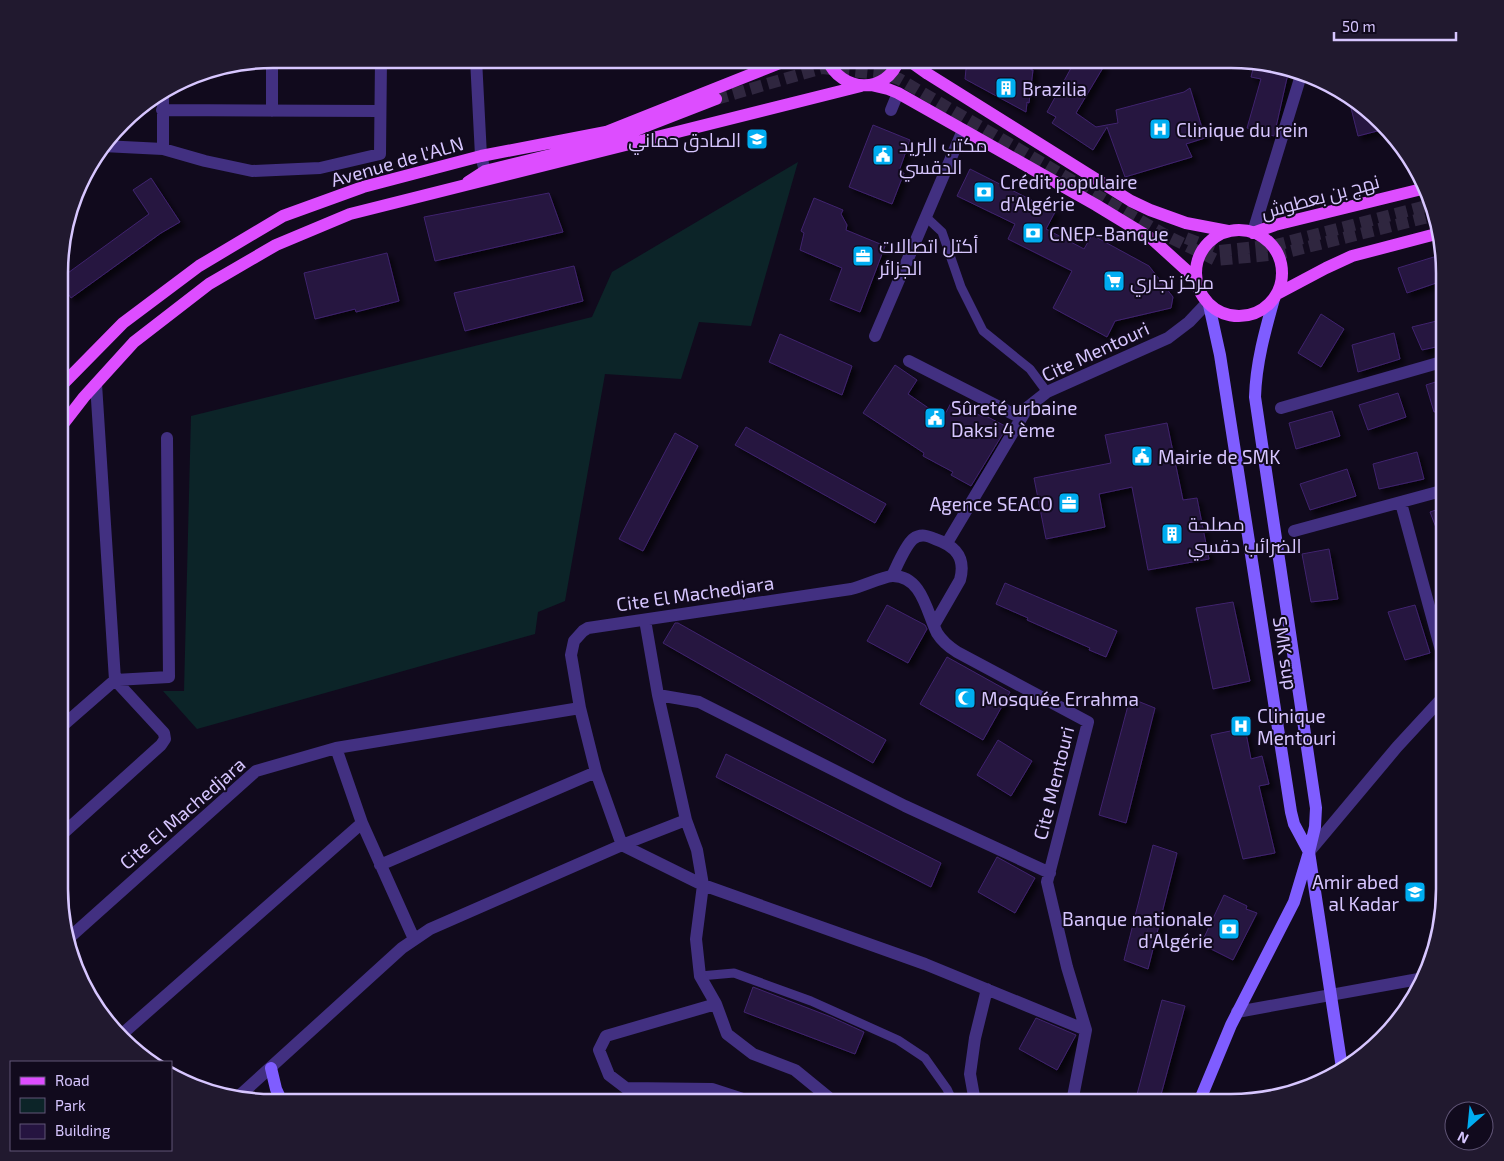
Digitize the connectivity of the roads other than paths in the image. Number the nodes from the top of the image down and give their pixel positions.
1 (272, 68) edge
2 (381, 68) edge
3 (476, 68) edge
4 (767, 68) edge
5 (832, 68) edge
6 (895, 68) edge
7 (920, 68) edge
8 (1300, 79) edge
9 (866, 85) junction
10 (898, 93) junction
11 (716, 99) tunnel mouth
12 (163, 100) edge
13 (162, 110) junction
14 (891, 110) dead end
15 (272, 111) junction
16 (380, 111) junction
17 (963, 130) junction
18 (111, 146) edge
19 (163, 149) junction
20 (481, 156) junction
21 (455, 164) junction
22 (485, 171) junction
23 (462, 187) junction
24 (1419, 190) edge
25 (926, 217) junction
26 (1228, 231) junction
27 (1253, 233) junction
28 (1433, 235) edge
29 (1195, 278) junction
30 (1275, 296) junction
31 (1208, 304) junction
32 (875, 336) dead end
33 (909, 361) dead end
34 (1436, 364) edge
35 (68, 379) edge
36 (96, 384) junction
37 (1047, 392) junction
38 (1280, 408) dead end
39 (68, 418) edge
40 (1021, 418) junction
41 (167, 438) dead end
42 (1436, 493) edge
43 (1401, 503) junction
44 (1294, 530) dead end
45 (947, 543) junction
46 (892, 576) junction
47 (645, 620) junction
48 (934, 625) junction
49 (1436, 632) edge
50 (115, 680) junction
51 (658, 695) junction
52 (1436, 705) edge
53 (580, 708) junction
54 (68, 721) edge
55 (336, 748) junction
56 (596, 772) junction
57 (686, 820) junction
58 (362, 823) junction
59 (68, 829) edge
60 (622, 845) junction
61 (1309, 852) junction
62 (380, 864) junction
63 (1050, 872) junction
64 (703, 885) junction
65 (73, 935) edge
66 (414, 939) junction
67 (700, 976) junction
68 (1415, 980) edge
69 (987, 989) junction
70 (1330, 995) junction
71 (716, 1004) junction
72 (1237, 1012) junction
73 (1086, 1030) junction
74 (126, 1031) edge
75 (1341, 1062) edge
76 (271, 1068) junction
77 (244, 1092) edge
78 (278, 1094) edge
79 (727, 1094) edge
80 (818, 1094) edge
81 (949, 1094) edge
82 (974, 1094) edge
83 (1074, 1094) edge
84 (1202, 1094) edge

1 - 15 street
2 - 16 street
3 - 20 street
4 - 20 main road, Avenue de l'ALN
5 - 9 main road
6 - 9 main road
7 - 26 main road
8 - 27 street
9 - 10 main road
9 - 23 main road
10 - 14 street
10 - 17 main road
11 - 22 main road
12 - 13 street
13 - 15 street
13 - 19 street
15 - 16 street
16 - 19 street
17 - 25 street
17 - 29 main road
18 - 19 street
20 - 21 main road, Avenue de l'ALN
20 - 22 street
21 - 22 main road
21 - 35 main road, Avenue de l'ALN
22 - 23 main road
23 - 36 main road
24 - 27 main road, نهج بن بعطوش
25 - 32 street
25 - 37 lane
26 - 27 main road
26 - 29 main road
27 - 30 main road
28 - 30 main road
29 - 31 main road
30 - 31 main road
30 - 61 main road
31 - 37 street, Cite Mentouri
31 - 61 main road, SMK sup
33 - 40 street
34 - 38 street
36 - 39 main road
36 - 50 street
37 - 40 street, Cite Mentouri
40 - 45 street, Cite Mentouri
41 - 50 street
42 - 43 street
43 - 44 street
43 - 49 street
45 - 46 street
45 - 48 street
46 - 47 street, Cite El Machedjara
46 - 48 street, Cite Mentouri
47 - 51 street
47 - 53 street, Cite El Machedjara
48 - 63 street, Cite Mentouri
50 - 54 street
50 - 59 street
51 - 57 street
51 - 63 street
52 - 61 street
53 - 55 street, Cite El Machedjara
53 - 56 street, Cite El Machedjara
55 - 58 street
55 - 65 street, Cite El Machedjara
56 - 60 street, Cite El Machedjara
56 - 62 street
57 - 60 street
57 - 64 street
58 - 62 street
58 - 74 street
60 - 64 street
60 - 66 street
61 - 70 main road
61 - 72 main road
62 - 66 street
63 - 73 street, Cite Mentouri
64 - 67 street
64 - 69 street
66 - 76 street
67 - 71 street
67 - 81 lane
68 - 70 street
69 - 73 street
69 - 82 street
70 - 72 street
70 - 75 main road
71 - 79 street
71 - 80 street
72 - 84 main road
73 - 83 street, Cite Mentouri
76 - 77 street
76 - 78 main road

